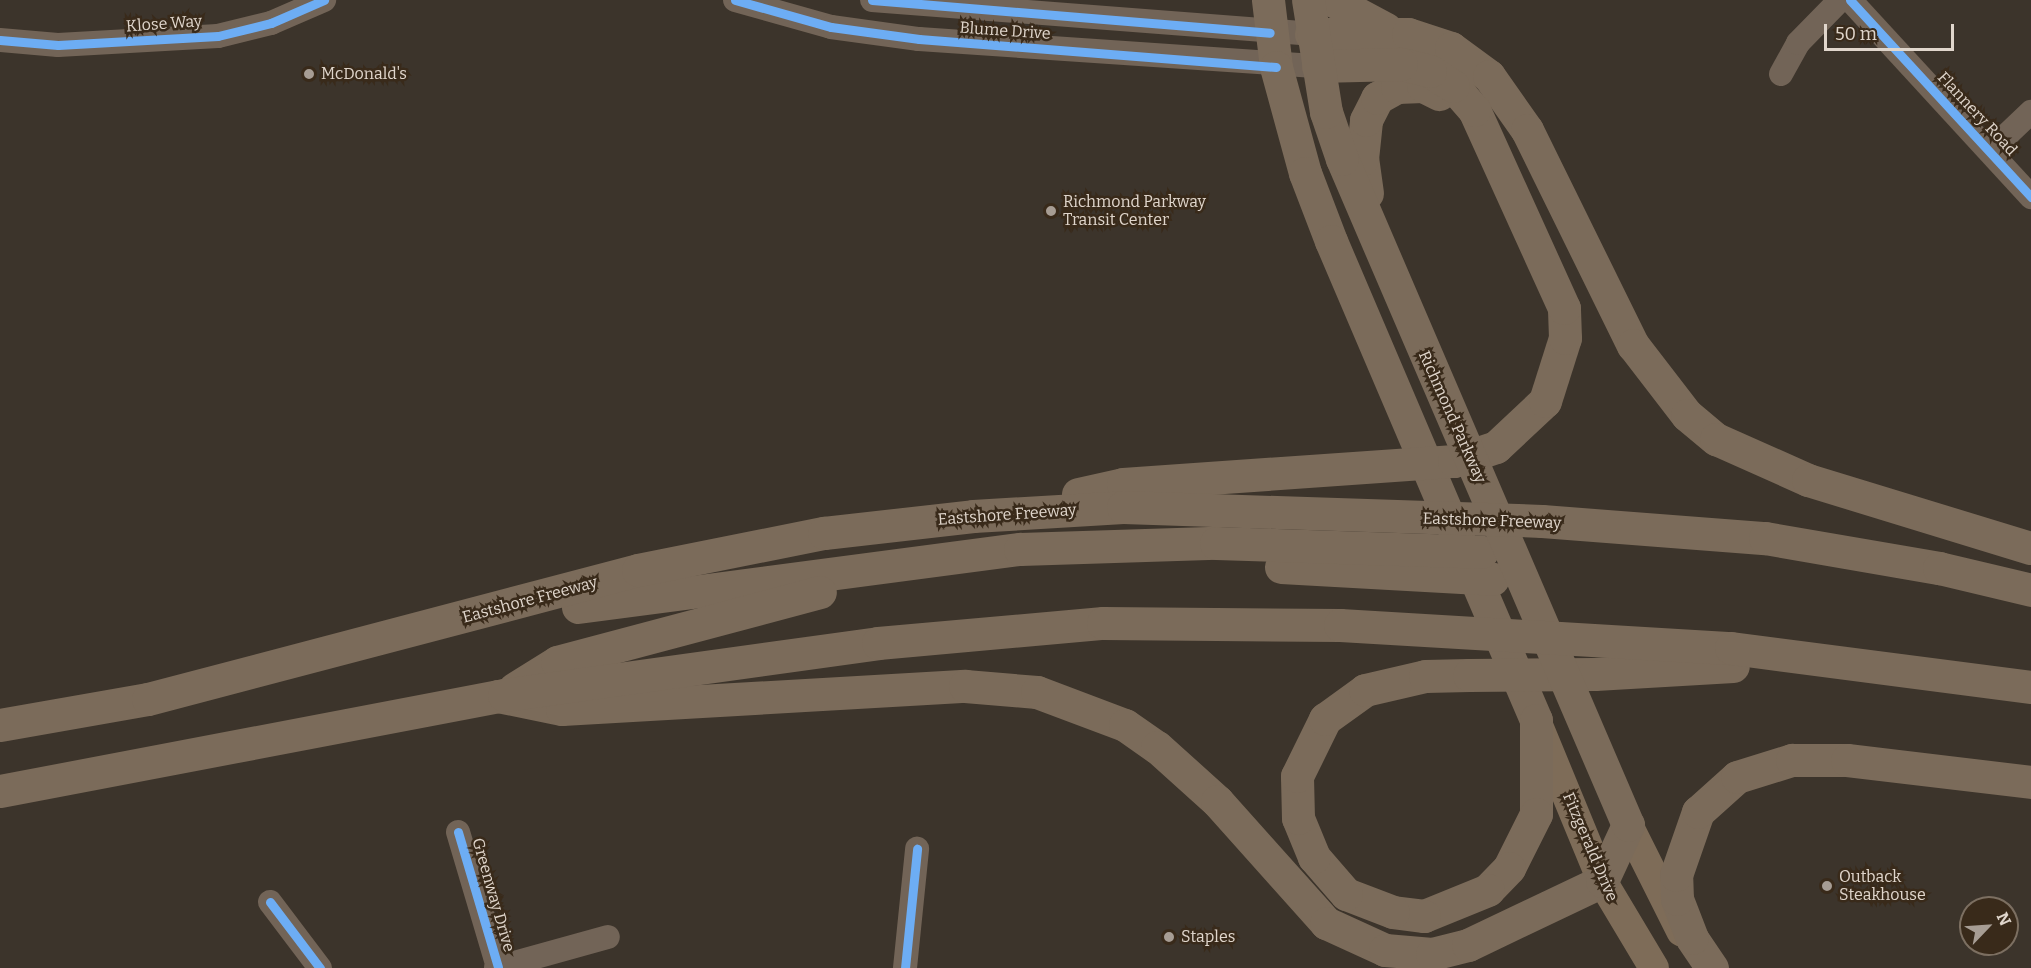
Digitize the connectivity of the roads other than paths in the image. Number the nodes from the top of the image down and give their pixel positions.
1 (324, 0) edge
2 (735, 0) edge
3 (872, 0) edge
4 (1268, 0) edge
5 (1308, 0) edge
6 (1332, 0) edge
7 (1839, 0) edge
8 (1850, 0) edge
9 (1390, 32) junction
10 (1270, 33) junction
11 (1311, 34) junction
12 (0, 40) edge
13 (1317, 66) junction
14 (1276, 67) junction
15 (1781, 74) dead end
16 (2031, 112) edge
17 (1482, 133) junction
18 (1992, 149) junction
19 (2031, 197) edge
20 (1373, 237) junction
21 (973, 516) junction
22 (2031, 548) edge
23 (1291, 556) junction
24 (1516, 564) junction
25 (1470, 566) junction
26 (2031, 590) edge
27 (1852, 660) junction
28 (2031, 687) edge
29 (501, 695) junction
30 (148, 699) junction
31 (1536, 720) junction
32 (0, 725) edge
33 (2031, 782) edge
34 (0, 791) edge
35 (1628, 825) junction
36 (458, 832) dead end
37 (917, 849) dead end
38 (1602, 880) junction
39 (270, 902) dead end
40 (608, 937) dead end
41 (320, 968) edge
42 (497, 968) edge
43 (905, 968) edge
44 (1654, 968) edge
45 (1712, 968) edge

1 - 12 street, Klose Way
2 - 14 street, Blume Drive
3 - 10 street, Blume Drive
4 - 10 highway
5 - 11 highway, Richmond Parkway
6 - 9 highway
7 - 15 street
8 - 18 street, Flannery Road
9 - 11 highway
9 - 22 highway
10 - 11 street, Blume Drive
10 - 14 highway
11 - 13 highway, Richmond Parkway
13 - 14 street, Blume Drive
13 - 17 highway
13 - 20 highway, Richmond Parkway
14 - 25 highway
16 - 18 street
17 - 20 highway
17 - 21 highway
18 - 19 street, Flannery Road
20 - 24 highway, Richmond Parkway
21 - 26 highway, Eastshore Freeway
21 - 30 highway, Eastshore Freeway
23 - 25 highway
23 - 29 highway
23 - 30 highway
24 - 25 highway
24 - 35 highway, Richmond Parkway
25 - 31 highway
27 - 28 highway
27 - 29 highway
27 - 31 highway
29 - 34 highway
29 - 38 highway
30 - 32 highway, Eastshore Freeway
31 - 38 main road, Fitzgerald Drive
33 - 45 highway
35 - 38 highway
35 - 45 main road
36 - 42 street, Greenway Drive
37 - 43 street
38 - 44 main road, Fitzgerald Drive
39 - 41 street
40 - 42 street, Greenway Drive

